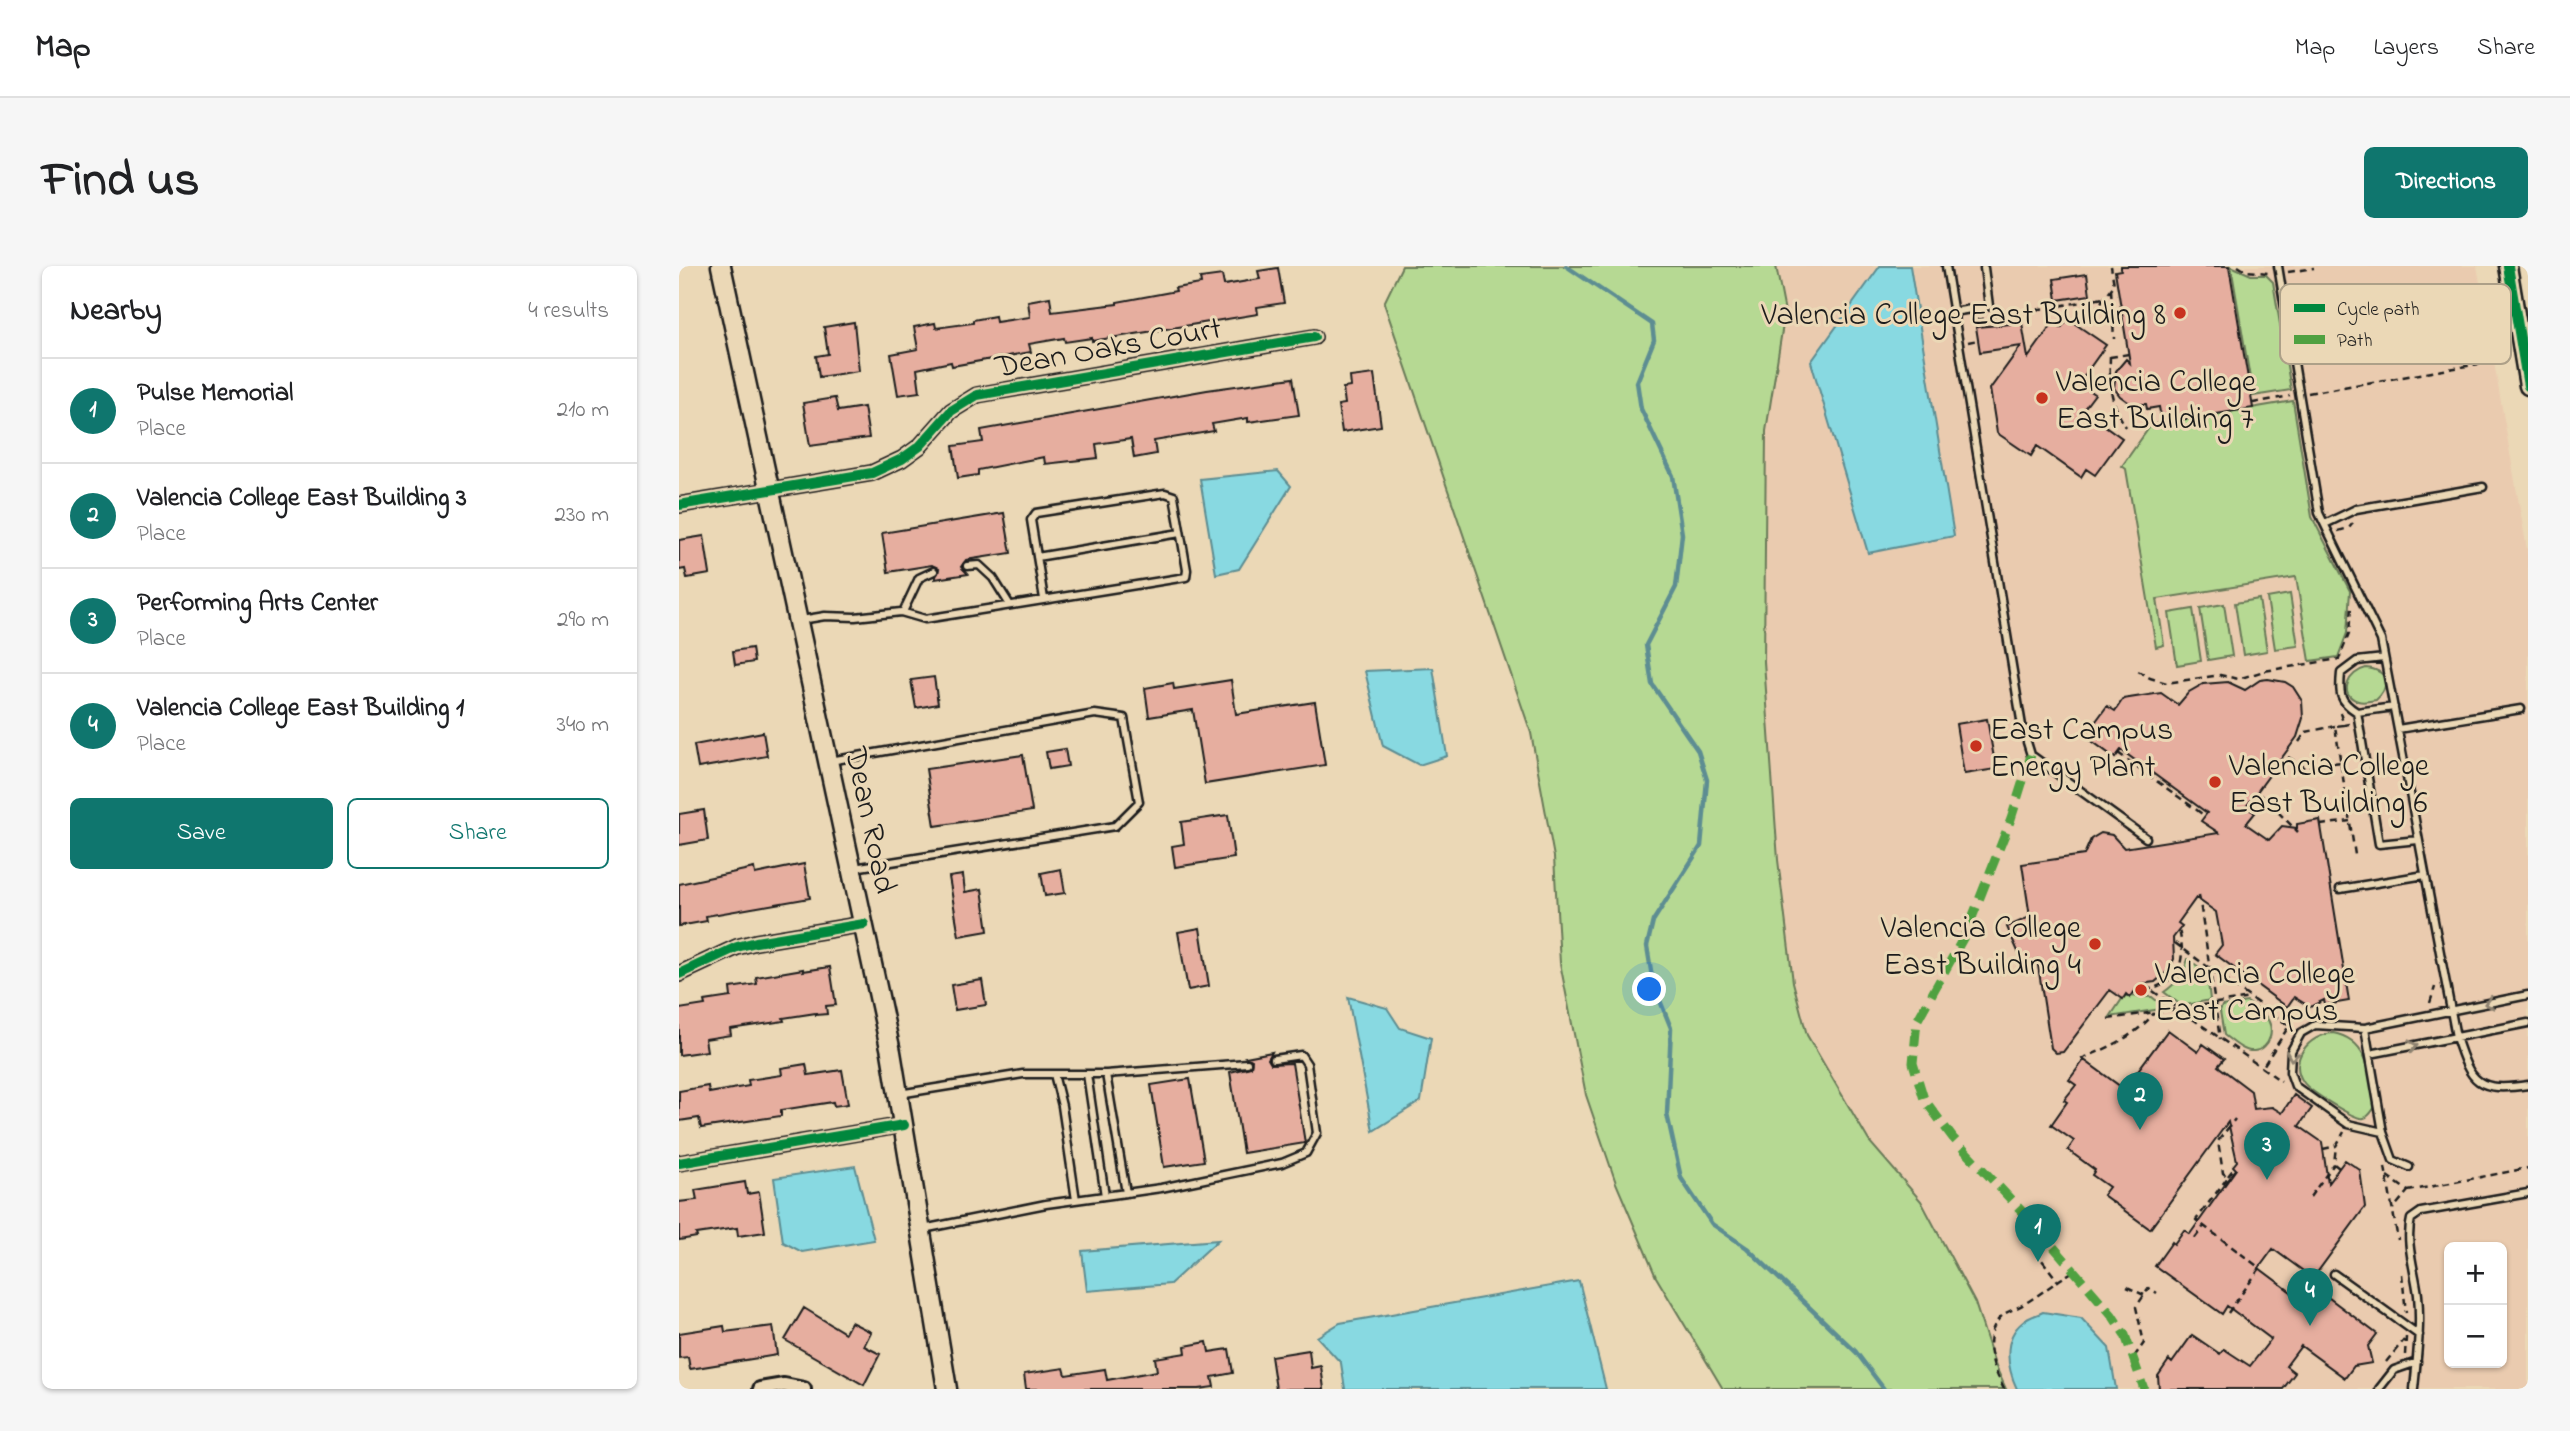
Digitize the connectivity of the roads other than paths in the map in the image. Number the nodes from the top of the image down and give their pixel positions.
1 (721, 266) edge
2 (1946, 266) edge
3 (2508, 266) edge
4 (1984, 268) edge
5 (1953, 312) junction
6 (1314, 337) dead end
7 (2294, 364) edge
8 (2528, 386) edge
9 (2483, 487) dead end
10 (771, 489) junction
11 (679, 505) edge
12 (2325, 524) junction
13 (1180, 533) junction
14 (1037, 557) junction
15 (967, 566) dead end
16 (934, 571) dead end
17 (1044, 599) junction
18 (1010, 605) junction
19 (903, 612) junction
20 (799, 621) junction
21 (2384, 658) junction
22 (2393, 707) junction
23 (2521, 709) dead end
24 (2357, 712) junction
25 (2398, 729) junction
26 (829, 761) junction
27 (2145, 838) dead end
28 (2418, 840) junction
29 (852, 868) junction
30 (2425, 875) junction
31 (2340, 890) dead end
32 (864, 924) junction
33 (679, 974) edge
34 (2528, 995) edge
35 (2450, 1011) junction
36 (2528, 1023) edge
37 (2365, 1028) junction
38 (2456, 1037) junction
39 (2370, 1054) junction
40 (1274, 1059) dead end
41 (1247, 1063) dead end
42 (1054, 1074) junction
43 (1087, 1074) junction
44 (1107, 1074) junction
45 (2528, 1085) edge
46 (898, 1094) junction
47 (904, 1125) junction
48 (2383, 1132) junction
49 (679, 1163) edge
50 (2409, 1167) dead end
51 (1126, 1193) junction
52 (2528, 1193) edge
53 (1105, 1196) junction
54 (1076, 1200) junction
55 (921, 1229) junction
56 (2334, 1274) dead end
57 (2419, 1335) junction
58 (2417, 1362) junction
59 (760, 1389) edge
60 (804, 1389) edge
61 (947, 1389) edge
62 (2379, 1389) edge
63 (2414, 1389) edge

1 - 10 main road, Dean Road
2 - 5 lane
3 - 8 street
4 - 5 lane
5 - 27 lane
6 - 10 street, Dean Oaks Court
7 - 12 lane
9 - 12 lane
10 - 11 street, Dean Oaks Court
10 - 20 main road, Dean Road
12 - 21 lane
13 - 14 lane
13 - 14 lane
13 - 17 lane
14 - 17 lane
15 - 18 lane
16 - 19 lane
17 - 18 lane
18 - 19 lane
19 - 20 lane
20 - 26 main road, Dean Road
21 - 22 lane
21 - 24 lane
22 - 24 lane
22 - 25 lane
23 - 25 lane
24 - 28 lane
25 - 28 lane
26 - 29 main road, Dean Road
26 - 29 lane
28 - 30 lane
29 - 32 main road, Dean Road
30 - 31 lane
30 - 35 lane
32 - 33 street
32 - 46 main road, Dean Road
34 -> 35 lane
35 - 37 lane
35 - 38 lane
36 - 38 lane
37 - 39 lane
37 -> 48 lane
39 -> 38 lane
38 - 45 lane
39 - 48 lane
40 - 51 lane
41 - 44 lane
42 - 43 lane
42 - 46 lane
42 - 54 lane
43 - 44 lane
43 - 53 lane
44 - 51 lane
46 - 47 main road, Dean Road
47 - 49 street
47 - 55 main road, Dean Road
48 - 50 lane
51 - 53 lane
52 - 57 lane
53 - 54 lane
54 - 55 lane
55 - 61 main road, Dean Road
56 - 57 lane
57 - 58 lane
58 - 62 lane
58 - 63 lane
59 - 60 street

